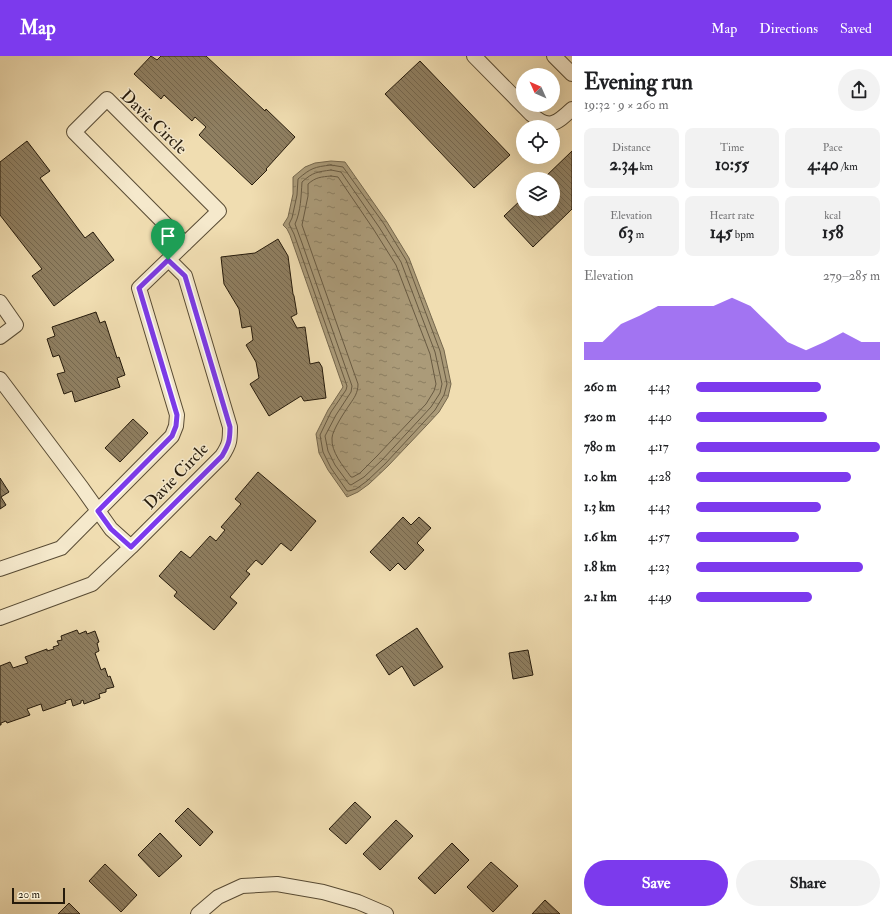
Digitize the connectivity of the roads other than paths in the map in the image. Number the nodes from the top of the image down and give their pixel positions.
1 (474, 56) edge
2 (554, 56) edge
3 (572, 74) edge
4 (572, 109) edge
5 (185, 244) junction
6 (168, 260) junction
7 (0, 302) edge
8 (0, 337) edge
9 (2, 384) edge
10 (98, 511) junction
11 (131, 547) junction
12 (0, 569) edge
13 (0, 618) edge
14 (198, 914) edge
15 (386, 914) edge

1 - 4 street
2 - 3 street
5 - 5 street, Davie Circle
5 - 6 street, Davie Circle
6 - 10 street, Davie Circle
6 - 11 street, Davie Circle
7 - 8 street
9 - 10 street
10 - 11 street
10 - 12 street, Davie Circle
11 - 13 street, Davie Circle
14 - 15 street

